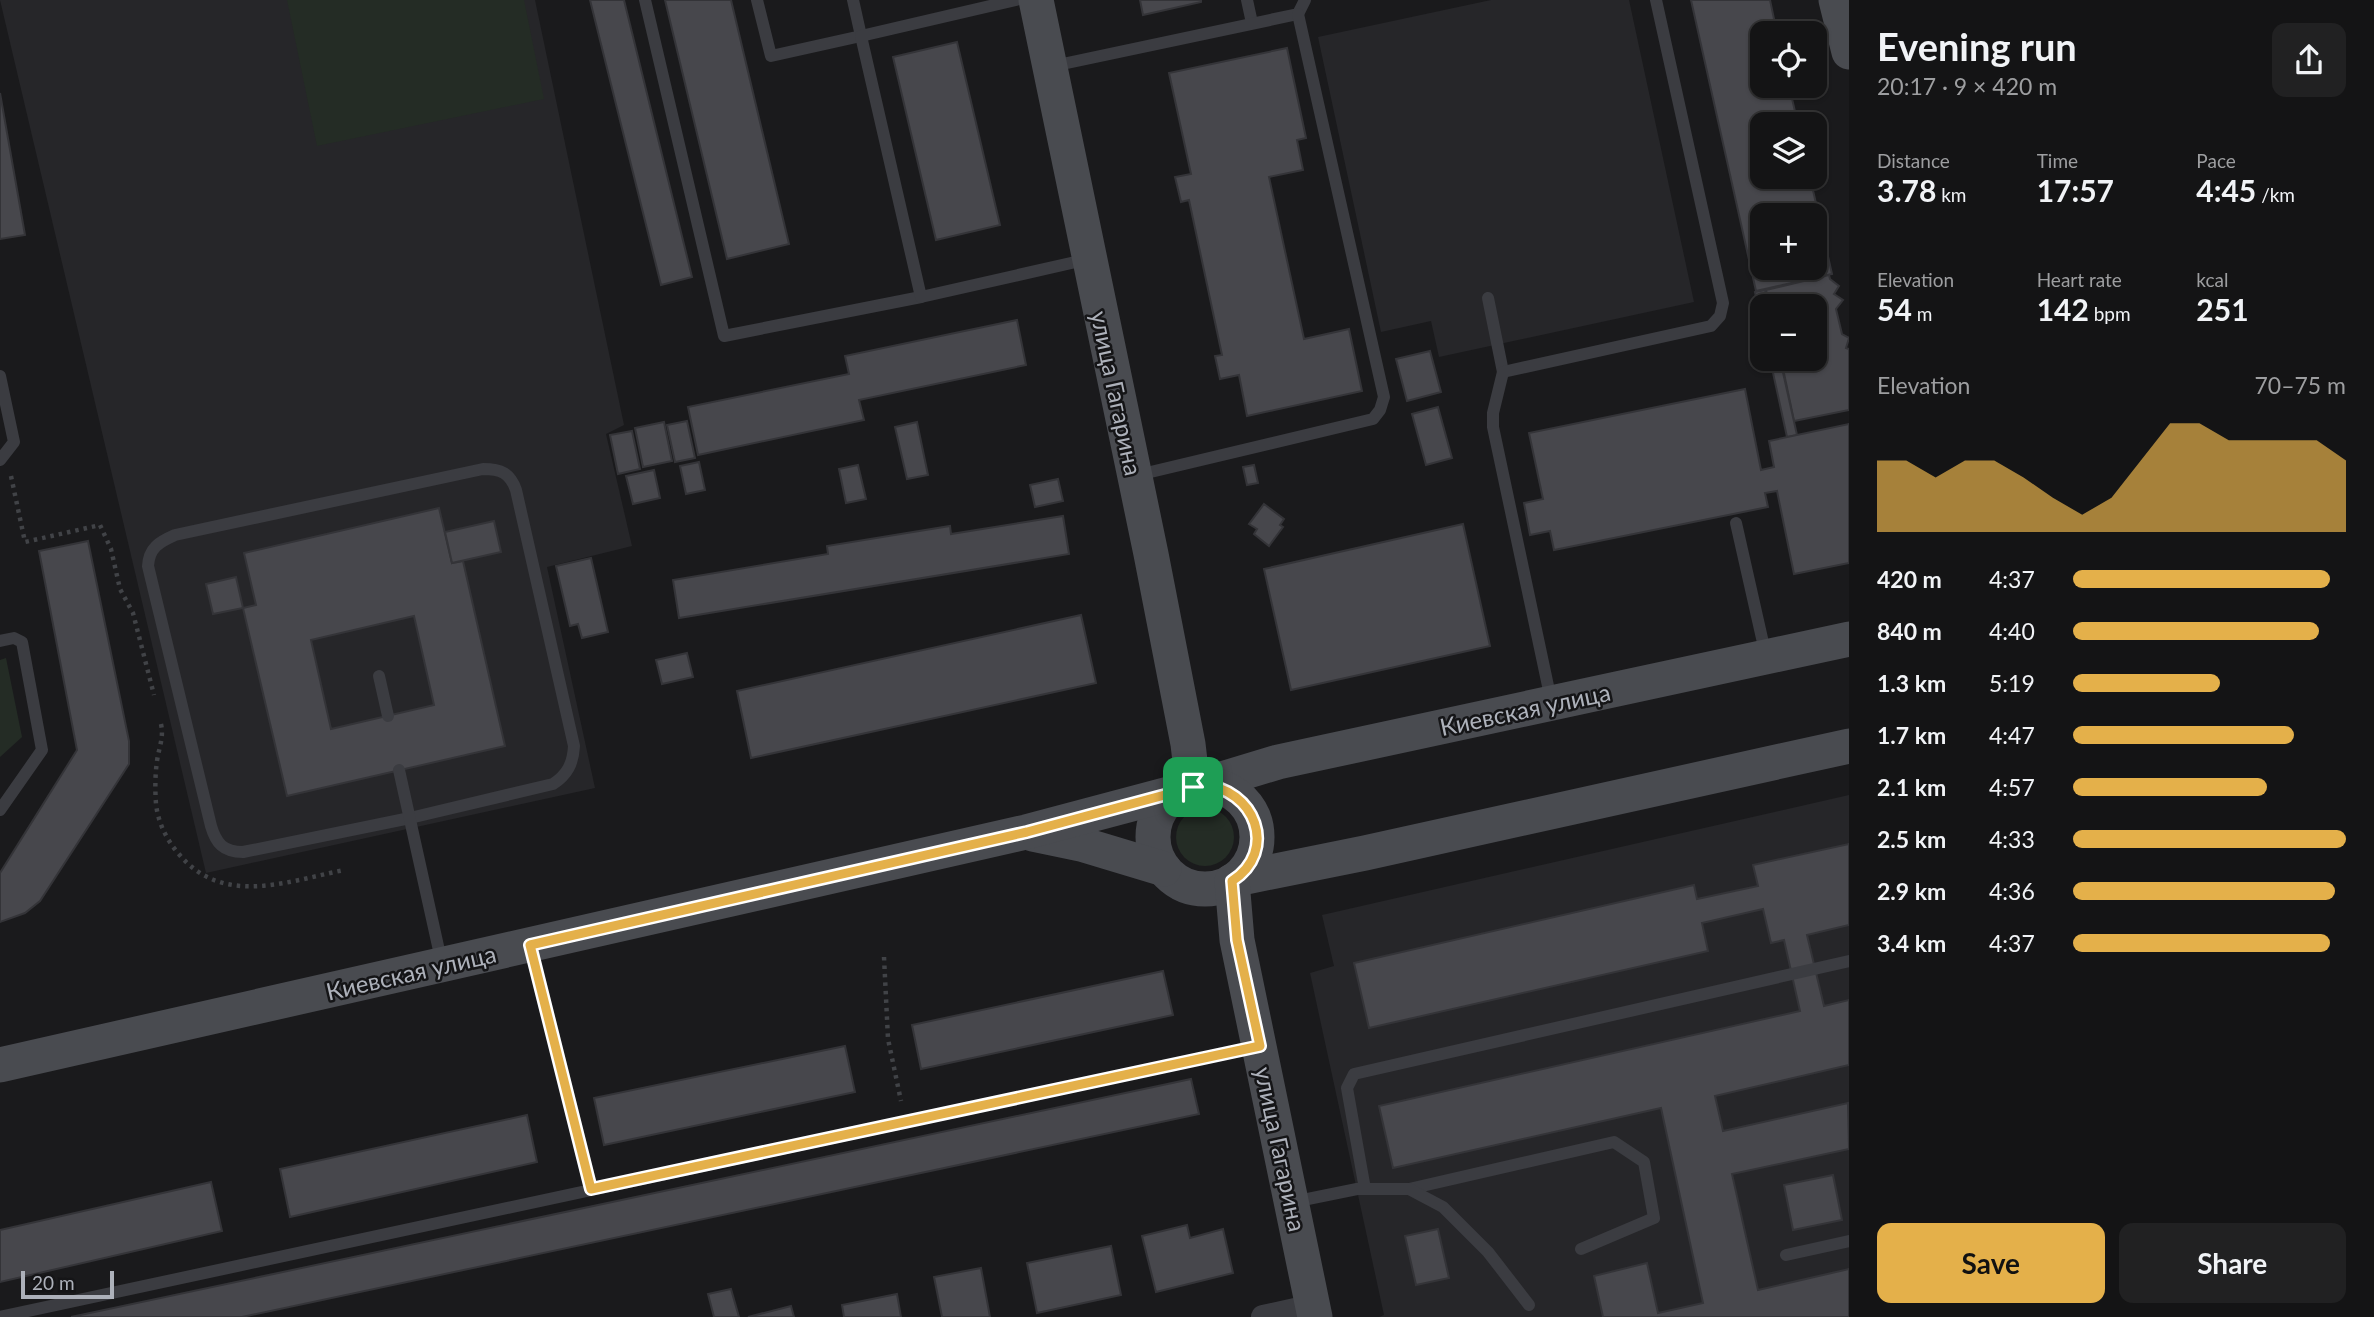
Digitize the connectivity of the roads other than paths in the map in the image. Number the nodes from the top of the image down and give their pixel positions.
1 (645, 0) edge
2 (757, 0) edge
3 (853, 0) edge
4 (1016, 0) edge
5 (1036, 0) edge
6 (1247, 0) edge
7 (1305, 0) edge
8 (1656, 0) edge
9 (1836, 0) edge
10 (1297, 13) junction
11 (1252, 23) junction
12 (862, 36) junction
13 (1849, 52) edge
14 (1051, 67) junction
15 (1090, 259) junction
16 (921, 297) junction
17 (1488, 298) dead end
18 (1503, 372) junction
19 (0, 376) edge
20 (3, 457) edge
21 (1134, 476) junction
22 (1735, 523) dead end
23 (1849, 639) edge
24 (0, 641) edge
25 (1766, 656) junction
26 (379, 676) dead end
27 (1551, 704) junction
28 (388, 716) dead end
29 (1849, 746) edge
30 (399, 770) dead end
31 (1193, 787) junction
32 (0, 810) edge
33 (410, 818) junction
34 (1027, 832) junction
35 (1164, 870) junction
36 (1226, 883) junction
37 (530, 945) junction
38 (1849, 961) edge
39 (442, 964) junction
40 (1260, 1046) junction
41 (0, 1065) edge
42 (591, 1189) junction
43 (1365, 1189) junction
44 (1409, 1189) junction
45 (1292, 1202) junction
46 (1849, 1241) edge
47 (1581, 1249) dead end
48 (1786, 1255) dead end
49 (1529, 1305) dead end
50 (1314, 1312) edge
51 (0, 1317) edge
52 (1263, 1317) edge

1 - 16 lane
2 - 12 lane
3 - 12 lane
4 - 12 lane
5 - 14 main road, улица Гагарина
6 - 11 lane
7 - 10 lane
8 - 18 lane
9 - 13 main road
10 - 11 lane
10 - 21 lane
11 - 14 lane
12 - 16 lane
14 - 15 main road, улица Гагарина
15 - 16 lane
15 - 21 main road, улица Гагарина
17 - 18 lane
18 - 27 lane
19 - 20 lane
21 - 31 main road, улица Гагарина
22 - 25 lane
23 - 25 main road, Киевская улица
24 - 32 lane
25 - 27 main road, Киевская улица
26 - 28 lane
27 - 31 main road, Киевская улица
29 - 36 main road
30 - 33 lane
31 - 34 main road, Киевская улица
31 - 35 main road
31 - 36 main road
33 - 33 lane
33 - 39 lane
34 - 35 main road, Киевская улица
34 - 37 main road, Киевская улица
35 - 36 main road
36 - 40 main road, улица Гагарина
37 - 39 main road, Киевская улица
37 - 42 lane
38 - 43 lane
39 - 41 main road, Киевская улица
40 - 42 lane
40 - 45 main road, улица Гагарина
42 - 51 lane
43 - 44 lane
43 - 45 lane
44 - 47 lane
44 - 49 lane
45 - 50 main road, улица Гагарина
46 - 48 lane
50 - 52 street

